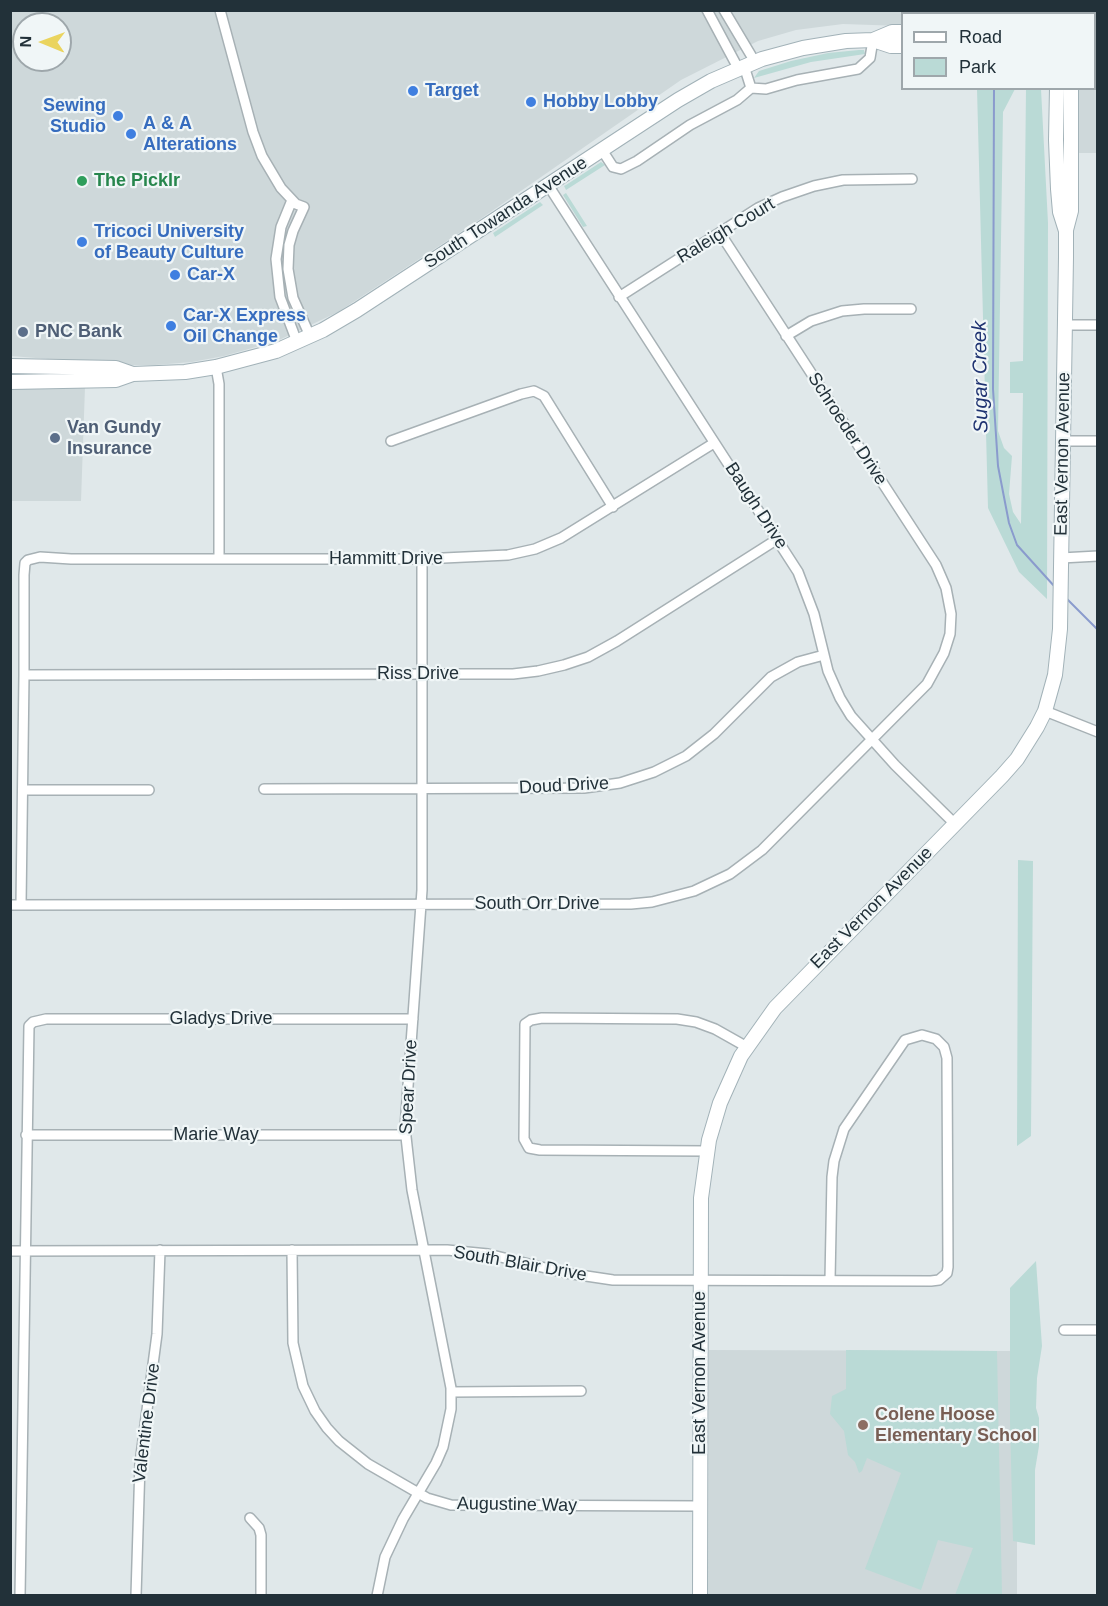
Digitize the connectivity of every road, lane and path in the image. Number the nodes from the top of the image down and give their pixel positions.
1 (220, 10) edge
2 (707, 10) edge
3 (724, 10) edge
4 (901, 32) edge
5 (873, 40) junction
6 (901, 46) edge
7 (746, 66) junction
8 (751, 88) junction
9 (1057, 90) edge
10 (1071, 90) edge
11 (602, 150) junction
12 (912, 179) dead end
13 (548, 185) junction
14 (292, 200) junction
15 (1066, 231) junction
16 (720, 233) junction
17 (619, 297) junction
18 (911, 309) dead end
19 (1065, 325) junction
20 (1098, 325) edge
21 (786, 336) junction
22 (304, 339) junction
23 (10, 366) edge
24 (216, 367) junction
25 (133, 374) junction
26 (10, 382) edge
27 (392, 441) dead end
28 (1063, 441) junction
29 (1098, 441) edge
30 (714, 443) junction
31 (613, 507) junction
32 (776, 540) junction
33 (1098, 556) edge
34 (219, 559) junction
35 (422, 559) junction
36 (1061, 559) junction
37 (950, 634) joint
38 (824, 655) junction
39 (422, 674) junction
40 (24, 675) junction
41 (1045, 711) junction
42 (1098, 732) edge
43 (872, 740) junction
44 (264, 789) dead end
45 (422, 789) junction
46 (23, 790) junction
47 (149, 790) dead end
48 (955, 824) junction
49 (422, 904) junction
50 (16, 905) edge
51 (412, 1019) junction
52 (747, 1047) junction
53 (26, 1135) junction
54 (405, 1135) junction
55 (707, 1151) junction
56 (24, 1250) junction
57 (160, 1250) junction
58 (292, 1250) junction
59 (424, 1250) junction
60 (10, 1251) edge
61 (700, 1280) junction
62 (830, 1280) junction
63 (1064, 1329) dead end
64 (1098, 1330) edge
65 (581, 1391) dead end
66 (451, 1392) junction
67 (419, 1493) junction
68 (700, 1506) junction
69 (250, 1518) dead end
70 (20, 1596) edge
71 (136, 1596) edge
72 (261, 1596) edge
73 (377, 1596) edge
74 (700, 1596) edge

1 - 14 street
2 - 7 street
3 - 7 street
4 - 5 main road, South Towanda Avenue
5 - 6 main road, South Towanda Avenue
5 - 7 main road, South Towanda Avenue
5 - 8 street
7 - 8 street
7 - 11 main road, South Towanda Avenue
8 - 11 street
9 - 15 main road, East Vernon Avenue
10 - 15 main road, East Vernon Avenue
11 - 13 main road, South Towanda Avenue
12 - 16 street, Raleigh Court
13 - 17 street, Baugh Drive
13 - 22 main road, South Towanda Avenue
14 - 22 street
14 - 22 street
15 - 19 main road, East Vernon Avenue
16 - 17 street, Raleigh Court
16 - 21 street, Schroeder Drive
17 - 30 street, Baugh Drive
18 - 21 street
19 - 20 street
19 - 28 main road, East Vernon Avenue
21 - 37 street, Schroeder Drive
22 - 24 main road, South Towanda Avenue
23 - 25 main road, South Towanda Avenue
24 - 25 main road, South Towanda Avenue
24 - 34 street
25 - 26 main road, South Towanda Avenue
27 - 31 street
28 - 29 street
28 - 36 main road, East Vernon Avenue
30 - 31 street, Hammitt Drive
30 - 32 street, Baugh Drive
31 - 35 street, Hammitt Drive
32 - 38 street, Baugh Drive
32 - 39 street, Riss Drive
33 - 36 street
34 - 35 street, Hammitt Drive
34 - 40 street, Hammitt Drive
35 - 39 street, Spear Drive
36 - 41 main road, East Vernon Avenue
37 - 43 street, South Orr Drive
38 - 43 street, Baugh Drive
38 - 45 street, Doud Drive
39 - 40 street, Riss Drive
39 - 45 street, Spear Drive
40 - 46 street
41 - 42 street
41 - 48 main road, East Vernon Avenue
43 - 48 street, Baugh Drive
43 - 49 street, South Orr Drive
44 - 45 street, Doud Drive
45 - 49 street, Spear Drive
46 - 47 street
46 - 50 street
48 - 52 main road, East Vernon Avenue
49 - 50 street, South Orr Drive
49 - 51 street, Spear Drive
51 - 53 street, Gladys Drive
51 - 54 street, Spear Drive
52 - 55 main road, East Vernon Avenue
52 - 55 street
53 - 54 street, Marie Way
53 - 56 street
54 - 59 street, Spear Drive
55 - 61 main road, East Vernon Avenue
56 - 57 street, South Blair Drive
56 - 60 street, South Blair Drive
56 - 70 street
57 - 58 street, South Blair Drive
57 - 71 street, Valentine Drive
58 - 59 street, South Blair Drive
58 - 67 street, Augustine Way
59 - 61 street, South Blair Drive
59 - 66 street, Spear Drive
61 - 62 street, South Blair Drive
61 - 68 main road, East Vernon Avenue
62 - 62 street, South Blair Drive
63 - 64 street
65 - 66 street
66 - 67 street, Spear Drive
67 - 68 street, Augustine Way
67 - 73 street, Spear Drive
68 - 74 main road, East Vernon Avenue
69 - 72 street

